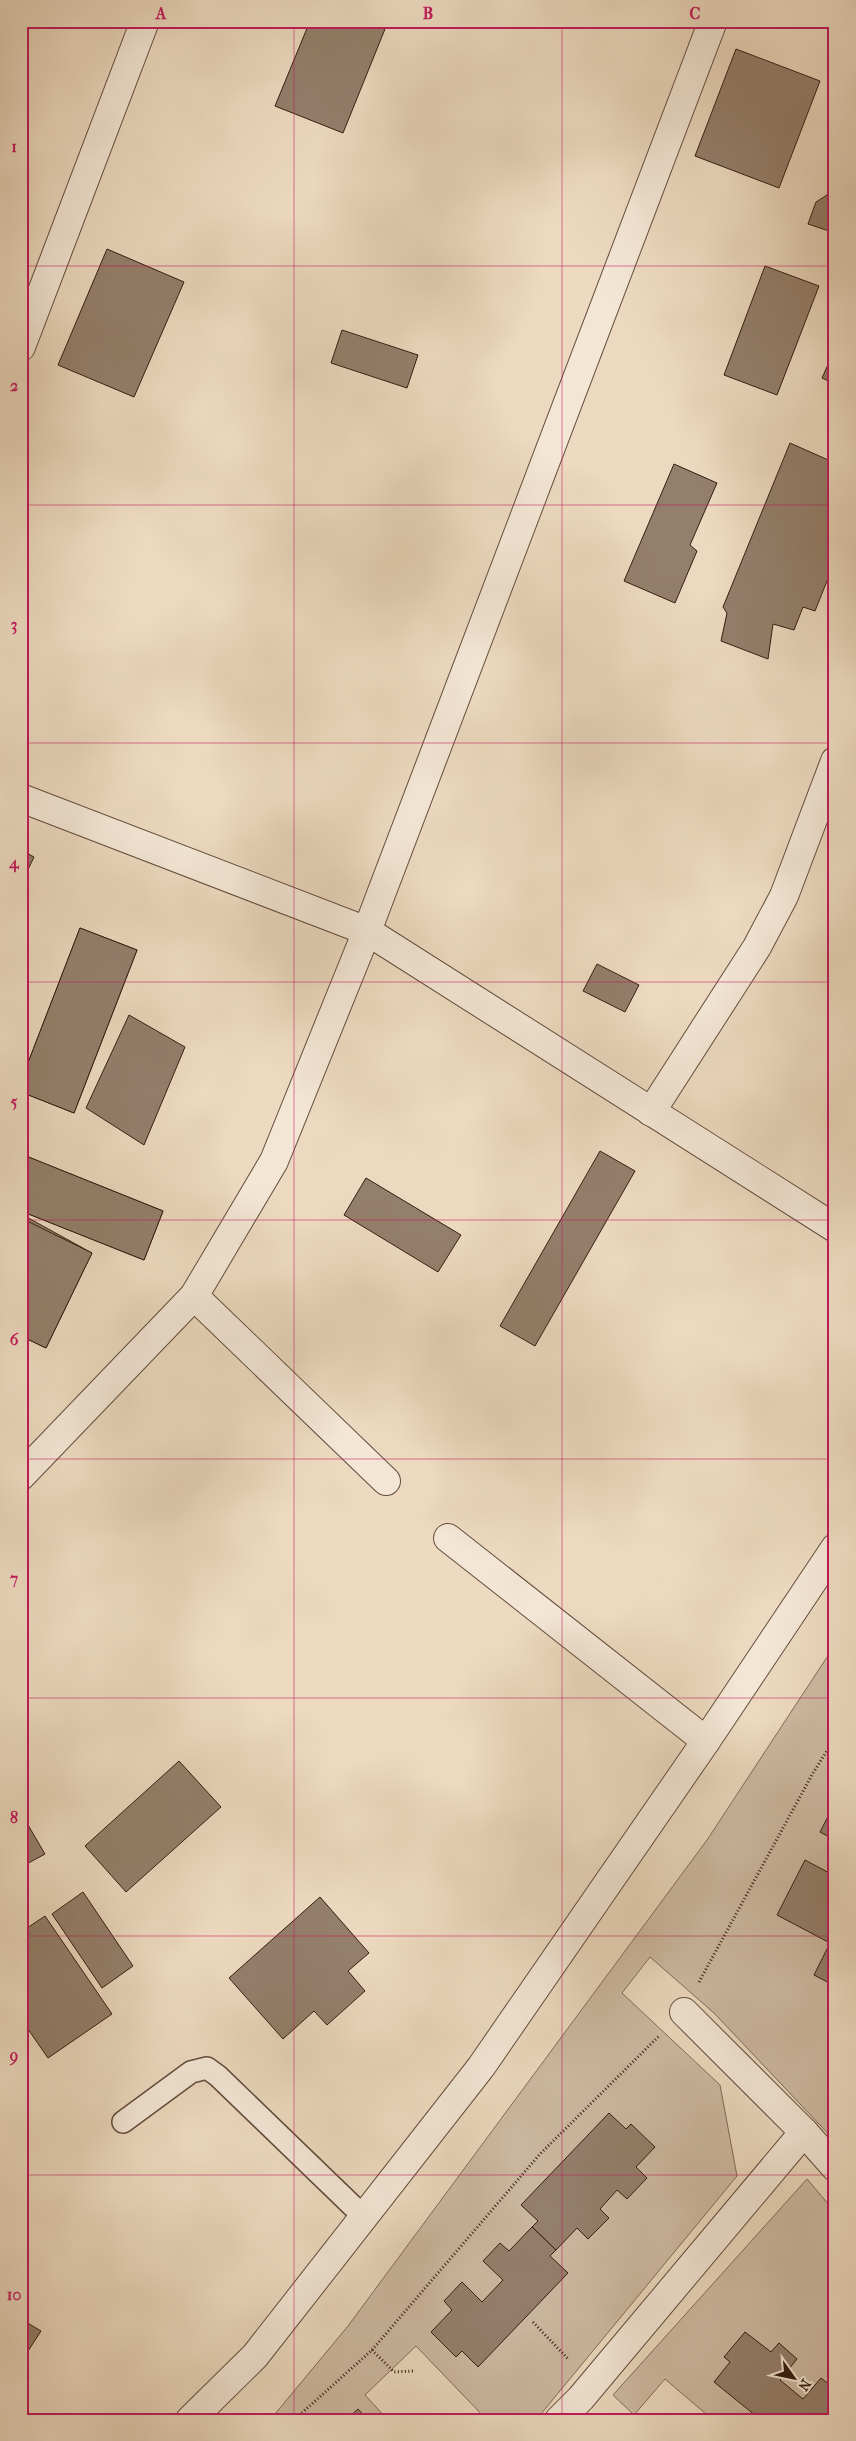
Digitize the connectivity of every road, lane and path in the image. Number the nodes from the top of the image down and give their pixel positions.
1 (145, 21) edge
2 (714, 21) edge
3 (21, 347) edge
4 (835, 761) edge
5 (21, 798) edge
6 (367, 931) junction
7 (650, 1112) junction
8 (835, 1228) edge
9 (194, 1296) junction
10 (21, 1476) edge
11 (386, 1481) dead end
12 (448, 1538) dead end
13 (835, 1548) edge
14 (835, 1738) edge
15 (706, 1741) junction
16 (684, 2012) junction
17 (123, 2122) dead end
18 (804, 2132) junction
19 (835, 2167) edge
20 (364, 2217) junction
21 (533, 2322) dead end
22 (372, 2350) junction
23 (413, 2371) dead end
24 (592, 2384) junction
25 (190, 2420) edge
26 (294, 2420) edge
27 (560, 2420) edge

1 - 3 street
2 - 6 street
4 - 7 street
5 - 6 street
6 - 7 street
6 - 9 street
7 - 8 street
9 - 10 street
9 - 11 street
12 - 15 street
13 - 15 street
14 - 16 path
15 - 20 street
16 - 18 street
16 - 22 path
17 - 20 lane
18 - 19 street
18 - 24 street
20 - 25 street
21 - 24 path
22 - 23 path
22 - 26 path
24 - 27 street

